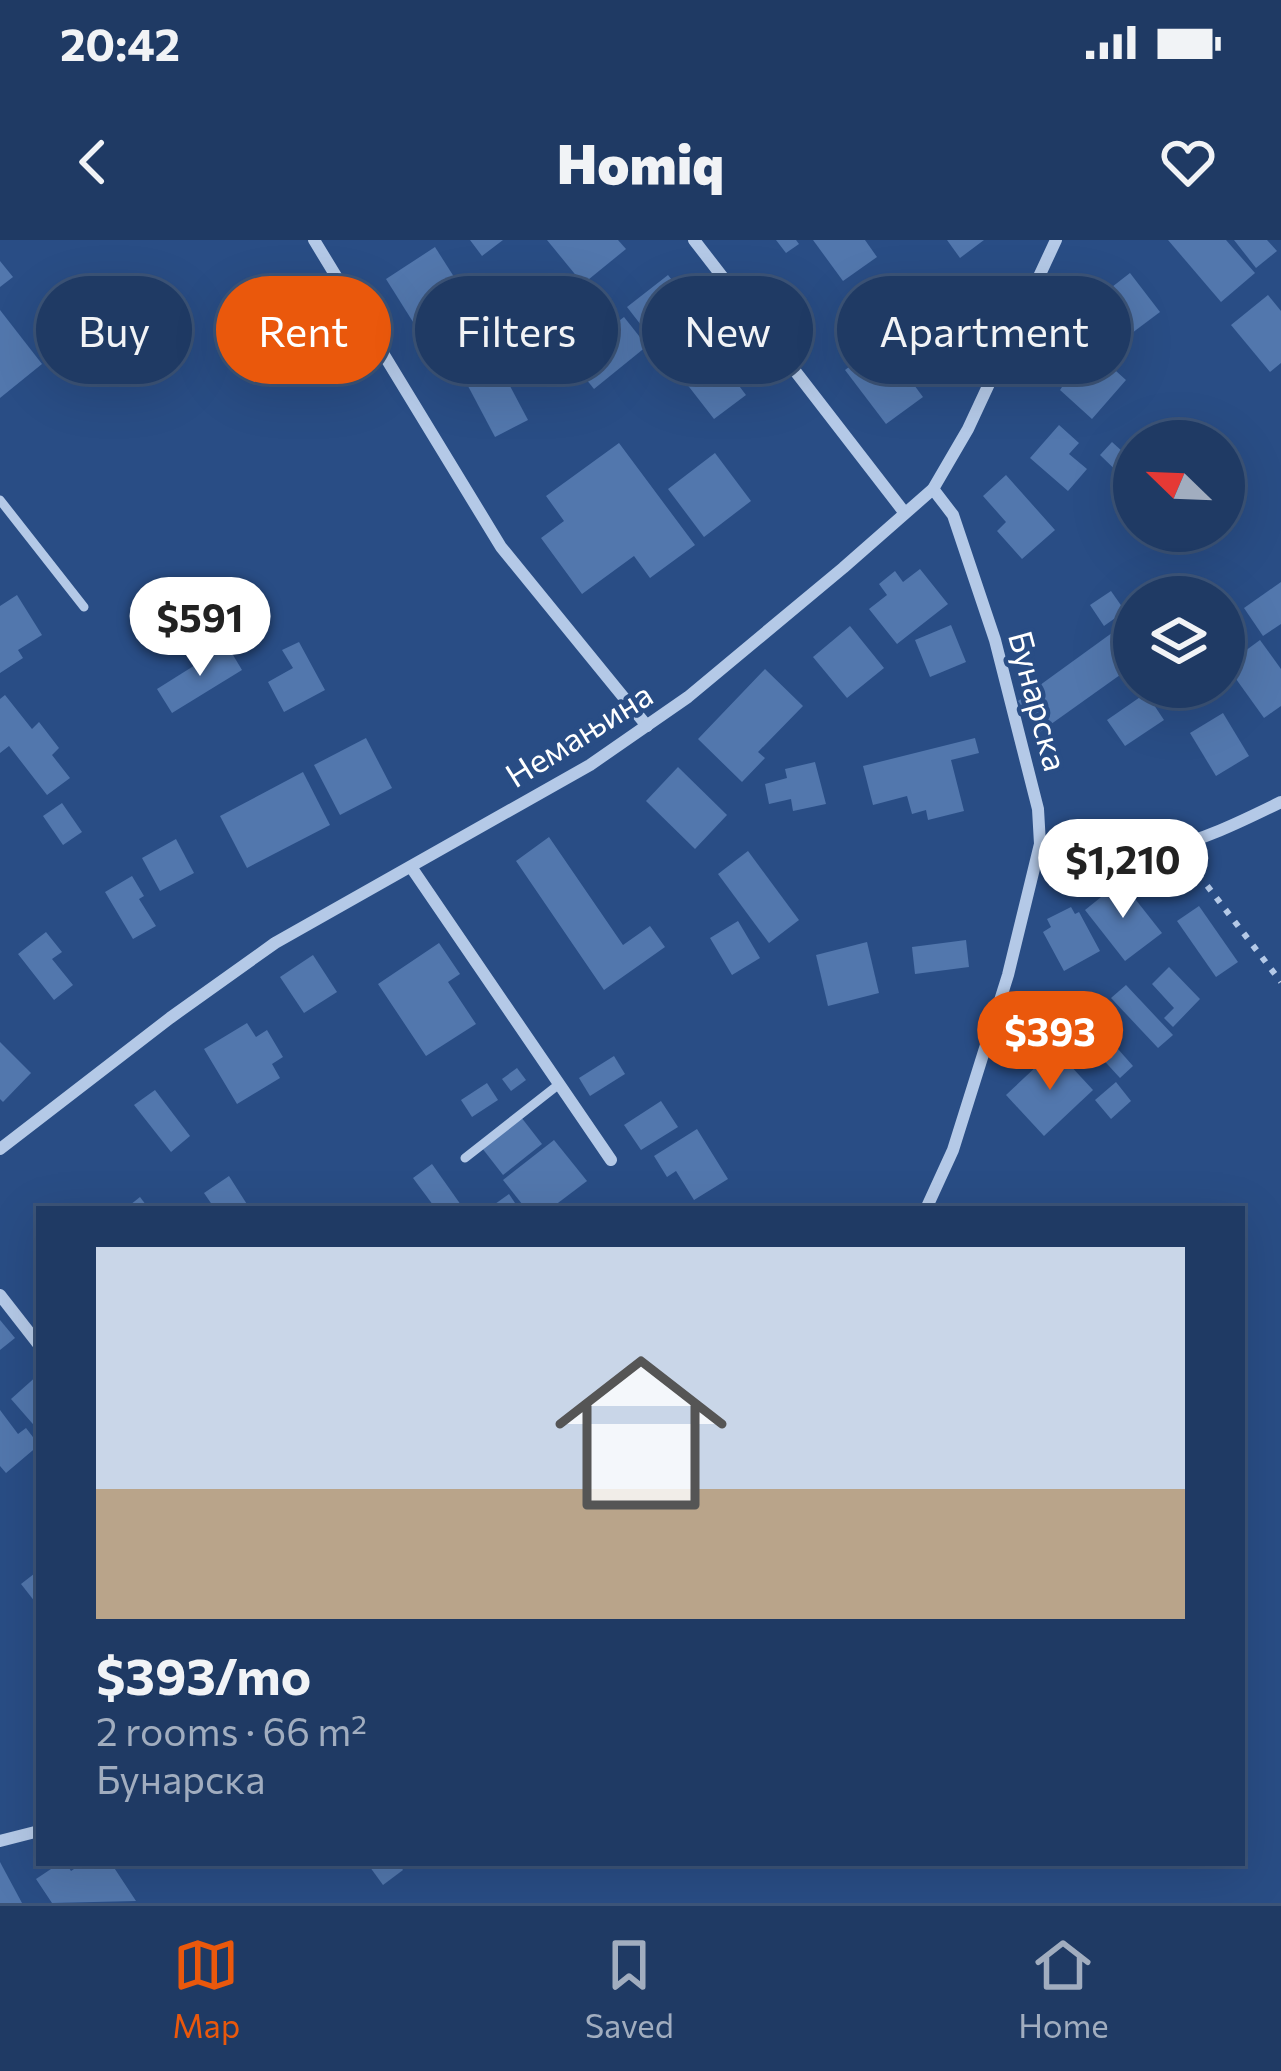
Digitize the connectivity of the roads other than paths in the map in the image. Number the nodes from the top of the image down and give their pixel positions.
1 (314, 240) edge
2 (694, 240) edge
3 (1056, 240) edge
4 (933, 489) junction
5 (0, 500) edge
6 (904, 512) junction
7 (83, 607) dead end
8 (646, 726) junction
9 (1281, 802) edge
10 (1040, 844) junction
11 (411, 867) junction
12 (558, 1085) junction
13 (0, 1150) edge
14 (465, 1158) dead end
15 (611, 1160) dead end
16 (927, 1206) edge
17 (0, 1294) edge
18 (36, 1341) edge
19 (36, 1832) edge
20 (0, 1841) edge

1 - 8 street
2 - 6 street
3 - 4 street, Немањина
4 - 6 street, Немањина
4 - 10 street, Бунарска
5 - 7 lane
6 - 8 street, Немањина
8 - 11 street, Немањина
9 - 10 street
10 - 16 street, Бунарска
11 - 12 street
11 - 13 street, Немањина
12 - 14 lane
12 - 15 street
17 - 18 street
19 - 20 street

